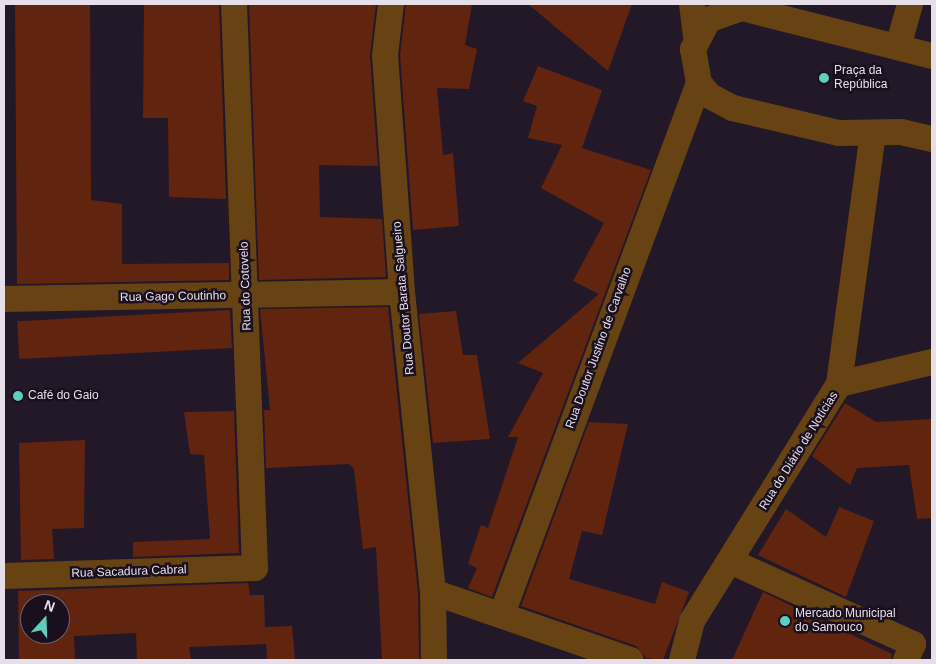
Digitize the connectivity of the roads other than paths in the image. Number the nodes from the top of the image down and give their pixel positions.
1 (234, 4) edge
2 (392, 4) edge
3 (692, 4) edge
4 (910, 4) edge
5 (771, 10) edge
6 (696, 36) junction
7 (898, 47) junction
8 (932, 56) edge
9 (699, 84) junction
10 (873, 133) junction
11 (932, 140) edge
12 (402, 292) junction
13 (246, 297) junction
14 (4, 299) edge
15 (932, 362) edge
16 (839, 384) junction
17 (730, 560) junction
18 (255, 568) joint
19 (4, 576) edge
20 (433, 592) junction
21 (502, 614) junction
22 (434, 660) edge
23 (631, 660) edge
24 (682, 660) edge
25 (906, 660) edge

1 - 13 street, Rua do Cotovelo
2 - 12 street, Rua Doutor Barata Salgueiro
3 - 6 street
4 - 7 street
5 - 6 street
5 - 7 street
6 - 9 street
7 - 8 street
9 - 10 street
9 - 21 street, Rua Doutor Justino de Carvalho
10 - 11 street
10 - 16 street, Rua do Diário de Notícias
12 - 13 street, Rua Gago Coutinho
12 - 20 street, Rua Doutor Barata Salgueiro
13 - 14 street, Rua Gago Coutinho
13 - 18 street, Rua do Cotovelo
15 - 16 street
16 - 17 street, Rua do Diário de Notícias
17 - 24 street, Rua do Diário de Notícias
17 - 25 street
18 - 19 street, Rua Sacadura Cabral
20 - 21 street
20 - 22 street, Rua Doutor Barata Salgueiro
21 - 23 street

